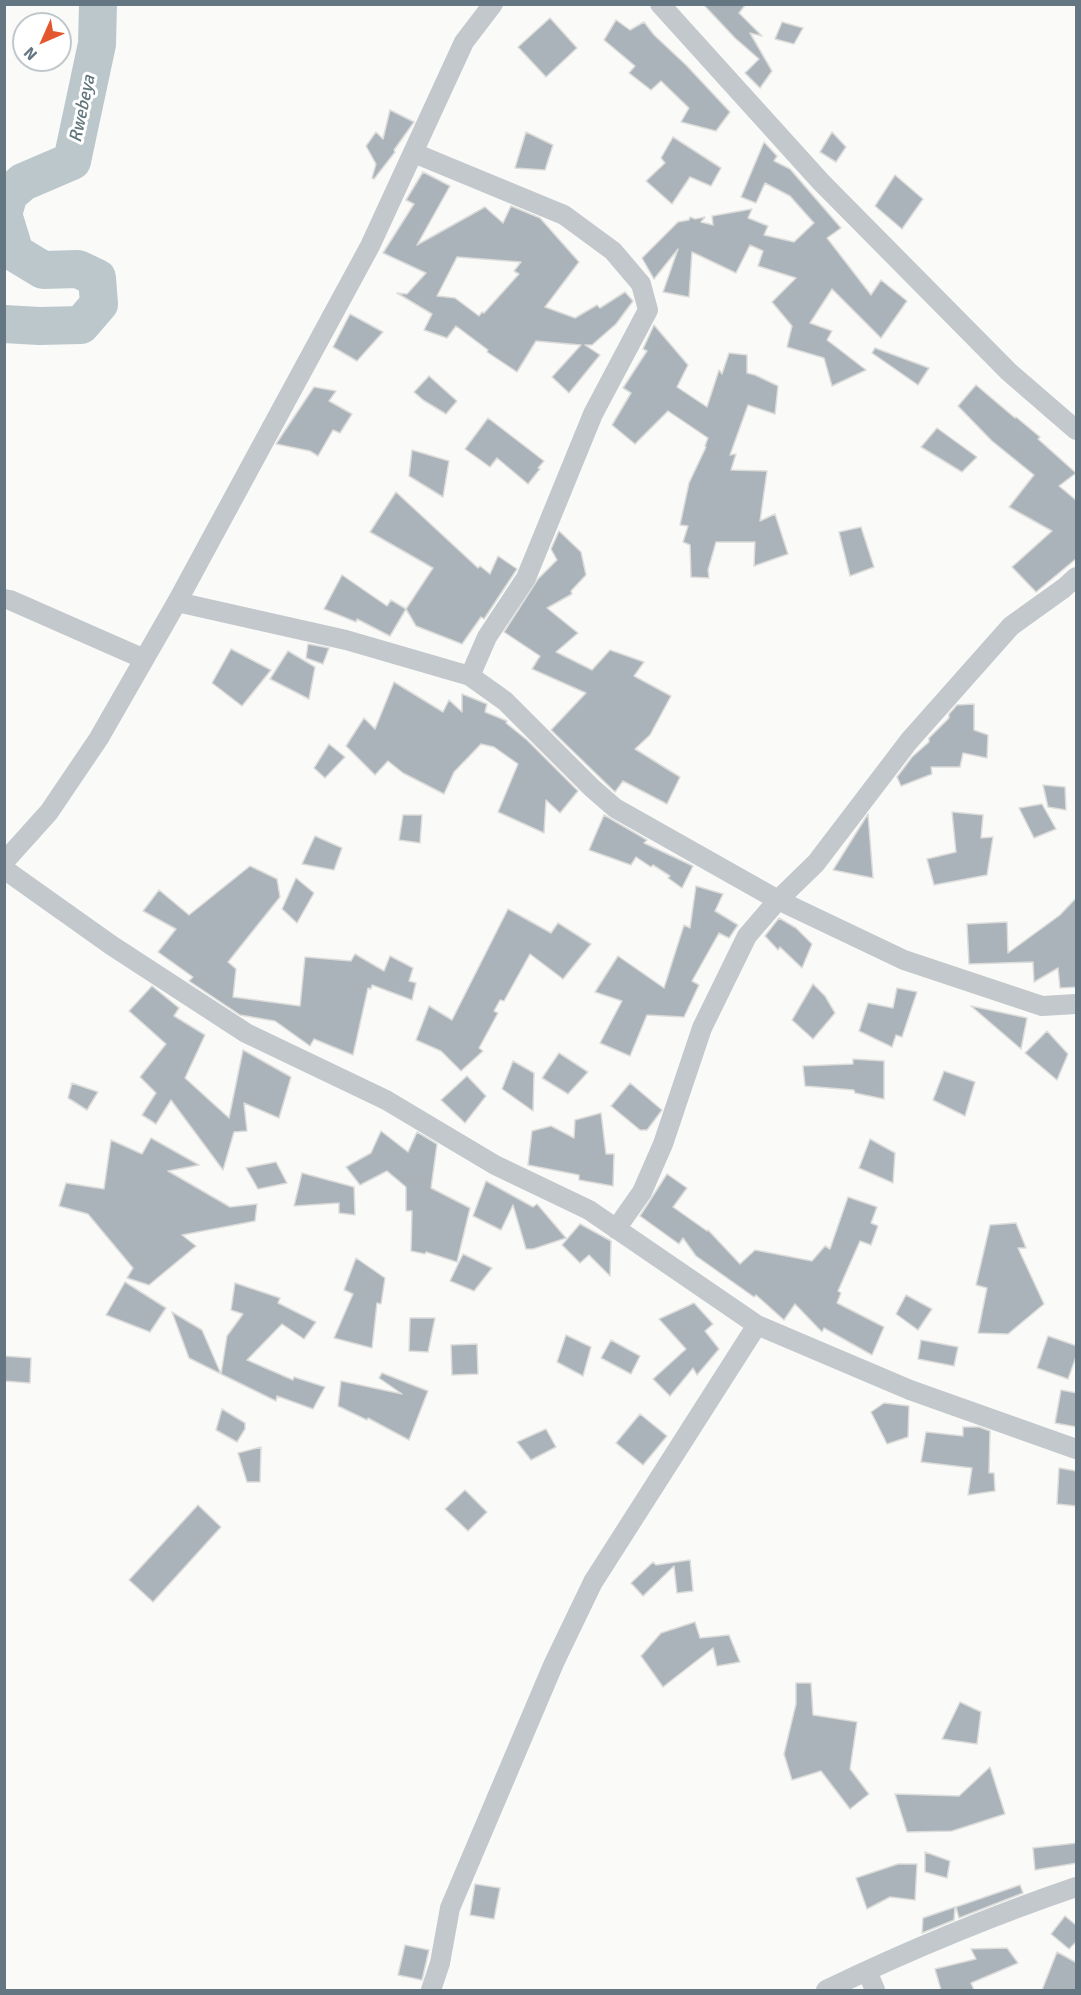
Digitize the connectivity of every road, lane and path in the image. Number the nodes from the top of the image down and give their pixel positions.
1 (493, 4) edge
2 (660, 4) edge
3 (414, 153) junction
4 (1077, 430) edge
5 (1077, 577) edge
6 (4, 599) edge
7 (177, 602) junction
8 (144, 659) junction
9 (470, 676) junction
10 (4, 862) edge
11 (4, 869) edge
12 (778, 900) junction
13 (1077, 1004) edge
14 (616, 1229) junction
15 (757, 1325) junction
16 (1077, 1449) edge
17 (1077, 1887) edge
18 (867, 1971) junction
19 (431, 1990) edge
20 (826, 1990) edge
21 (875, 1990) edge

1 - 3 street
2 - 4 street
3 - 7 street
3 - 9 street
5 - 12 street
6 - 8 street
7 - 8 street
7 - 9 street
8 - 10 street
9 - 12 street
11 - 14 street
12 - 13 street
12 - 14 street
14 - 15 street
15 - 16 street
15 - 19 street
17 - 18 street
18 - 20 street
18 - 21 street

